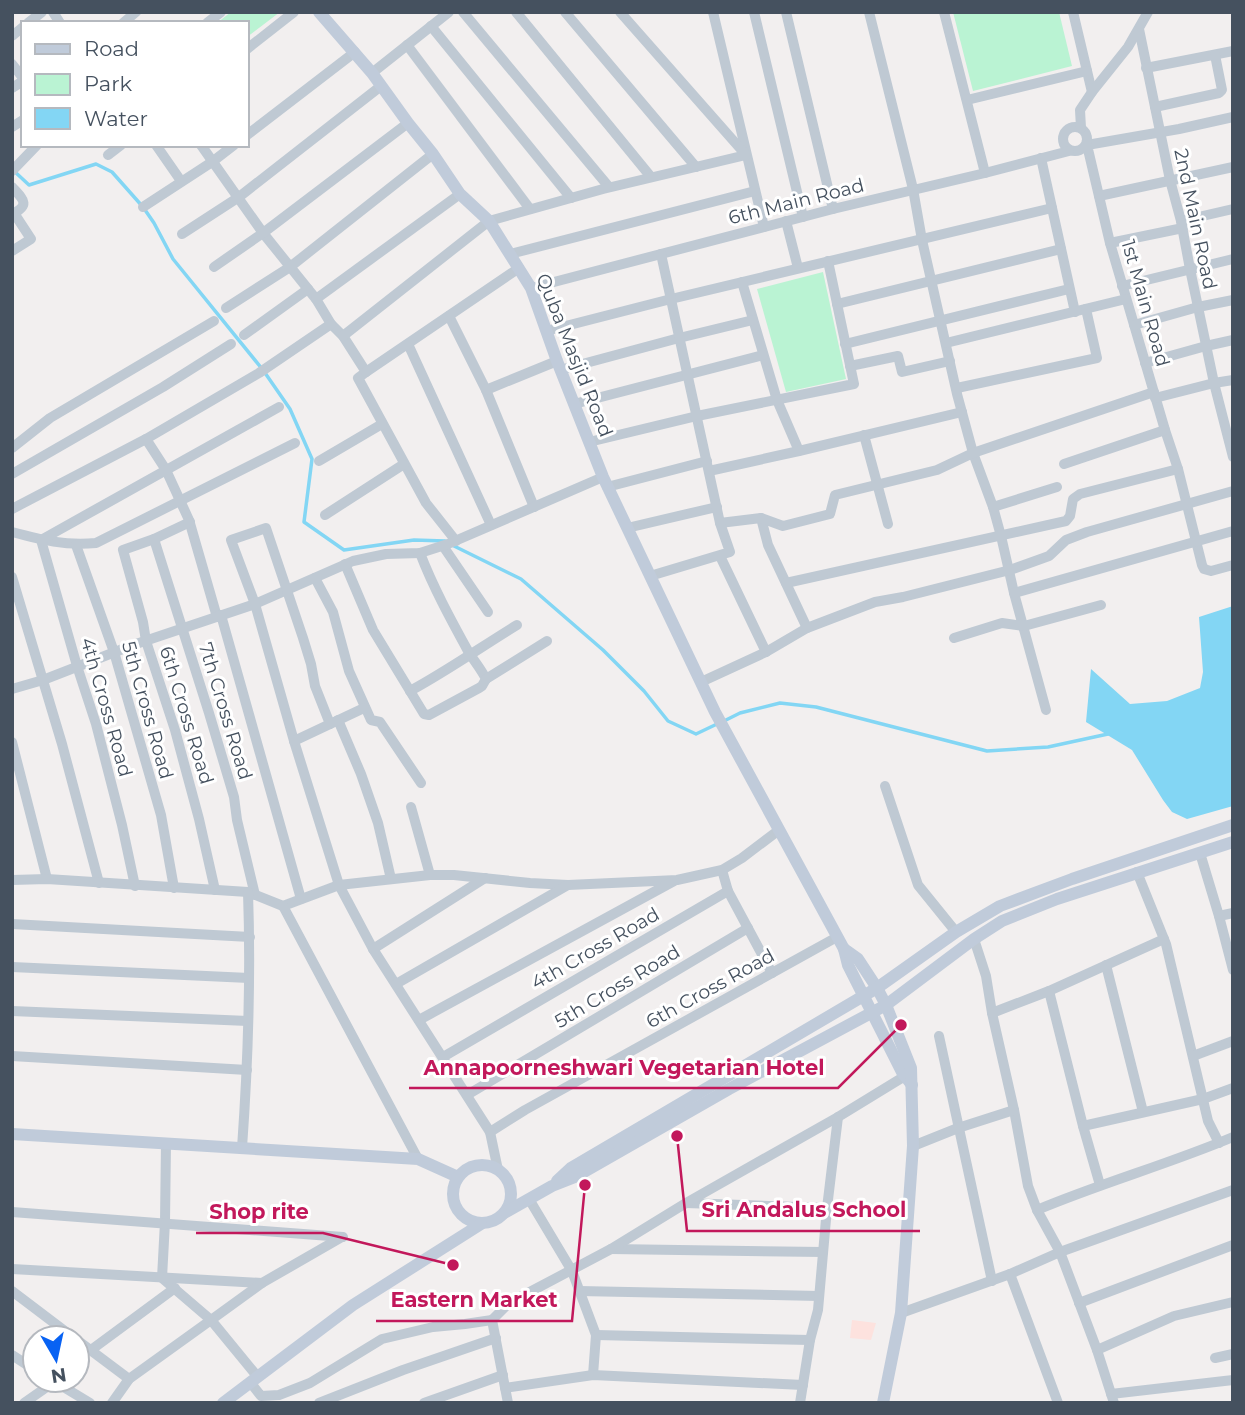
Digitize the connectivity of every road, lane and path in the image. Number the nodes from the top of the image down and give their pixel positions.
1 (294, 12) edge
2 (319, 12) edge
3 (449, 12) edge
4 (464, 12) edge
5 (516, 12) edge
6 (565, 12) edge
7 (620, 12) edge
8 (713, 12) edge
9 (754, 12) edge
10 (786, 12) edge
11 (869, 12) edge
12 (944, 12) edge
13 (1073, 12) edge
14 (1148, 12) edge
15 (431, 26) junction
16 (1139, 29) junction
17 (407, 45) junction
18 (248, 47) edge
19 (1233, 51) edge
20 (355, 52) junction
21 (1215, 55) junction
22 (1146, 68) junction
23 (1087, 71) junction
24 (372, 73) junction
25 (381, 86) junction
26 (1092, 92) junction
27 (967, 100) junction
28 (1154, 107) junction
29 (1233, 117) edge
30 (408, 123) junction
31 (1081, 128) junction
32 (1160, 132) junction
33 (248, 134) edge
34 (1087, 145) junction
35 (35, 147) edge
36 (118, 147) edge
37 (157, 147) edge
38 (202, 147) edge
39 (231, 147) edge
40 (1069, 151) junction
41 (433, 154) junction
42 (108, 155) dead end
43 (746, 155) junction
44 (1041, 158) junction
45 (212, 162) junction
46 (1233, 166) edge
47 (16, 167) edge
48 (696, 167) junction
49 (985, 173) junction
50 (651, 177) junction
51 (1170, 180) junction
52 (181, 181) junction
53 (12, 187) edge
54 (609, 187) junction
55 (913, 189) junction
56 (755, 191) junction
57 (460, 194) junction
58 (1099, 196) junction
59 (239, 197) junction
60 (571, 198) junction
61 (143, 206) dead end
62 (1052, 208) junction
63 (530, 209) junction
64 (833, 209) junction
65 (1233, 209) edge
66 (13, 214) edge
67 (803, 216) junction
68 (489, 221) junction
69 (786, 221) junction
70 (1182, 224) junction
71 (764, 227) junction
72 (262, 233) junction
73 (182, 234) dead end
74 (922, 240) junction
75 (1110, 243) junction
76 (1061, 249) junction
77 (12, 251) edge
78 (510, 254) junction
79 (661, 254) junction
80 (1233, 258) edge
81 (828, 261) junction
82 (214, 267) dead end
83 (290, 267) junction
84 (519, 268) junction
85 (798, 268) junction
86 (1189, 269) junction
87 (932, 280) junction
88 (743, 282) junction
89 (1122, 286) junction
90 (531, 288) junction
91 (308, 289) junction
92 (1069, 289) junction
93 (317, 299) junction
94 (671, 299) junction
95 (1126, 299) junction
96 (1233, 300) edge
97 (837, 304) junction
98 (1198, 307) junction
99 (226, 308) dead end
100 (1080, 310) junction
101 (449, 316) junction
102 (753, 320) junction
103 (214, 321) dead end
104 (941, 321) junction
105 (331, 324) junction
106 (1134, 325) junction
107 (546, 331) junction
108 (244, 335) dead end
109 (343, 336) junction
110 (679, 338) junction
111 (1233, 341) edge
112 (946, 343) junction
113 (231, 344) dead end
114 (408, 344) junction
115 (845, 344) junction
116 (1206, 345) junction
117 (764, 355) junction
118 (950, 361) junction
119 (1145, 362) junction
120 (558, 365) junction
121 (850, 366) junction
122 (366, 373) junction
123 (688, 376) junction
124 (1233, 380) edge
125 (1214, 383) junction
126 (957, 388) junction
127 (486, 390) junction
128 (1155, 395) junction
129 (778, 400) junction
130 (574, 404) junction
131 (279, 407) dead end
132 (962, 412) junction
133 (697, 416) junction
134 (1228, 423) edge
135 (382, 424) junction
136 (1164, 430) junction
137 (864, 435) junction
138 (146, 439) junction
139 (589, 442) junction
140 (295, 443) dead end
141 (12, 448) edge
142 (799, 451) junction
143 (973, 453) junction
144 (1233, 457) edge
145 (319, 461) dead end
146 (404, 464) junction
147 (1064, 464) dead end
148 (708, 466) junction
149 (1178, 469) junction
150 (166, 470) junction
151 (12, 474) edge
152 (605, 482) junction
153 (877, 485) junction
154 (1057, 487) dead end
155 (1233, 491) edge
156 (180, 501) junction
157 (1187, 504) junction
158 (534, 507) junction
159 (717, 507) junction
160 (993, 507) junction
161 (12, 509) edge
162 (325, 514) dead end
163 (761, 518) junction
164 (190, 522) junction
165 (720, 523) junction
166 (888, 524) dead end
167 (491, 525) junction
168 (627, 528) junction
169 (1233, 531) edge
170 (12, 532) edge
171 (1002, 536) junction
172 (154, 539) junction
173 (41, 540) junction
174 (1196, 542) junction
175 (450, 543) junction
176 (76, 545) junction
177 (420, 553) junction
178 (720, 556) junction
179 (345, 564) junction
180 (1233, 565) edge
181 (1010, 570) junction
182 (650, 576) junction
183 (12, 577) edge
184 (315, 578) junction
185 (786, 583) junction
186 (287, 590) junction
187 (1014, 593) junction
188 (255, 604) junction
189 (1101, 605) dead end
190 (488, 612) dead end
191 (219, 616) junction
192 (517, 625) dead end
193 (1024, 626) junction
194 (182, 628) junction
195 (807, 628) junction
196 (954, 638) dead end
197 (146, 641) junction
198 (547, 641) dead end
199 (114, 652) junction
200 (766, 652) junction
201 (470, 654) junction
202 (77, 666) junction
203 (486, 679) junction
204 (43, 680) junction
205 (701, 682) junction
206 (12, 689) edge
207 (410, 691) junction
208 (364, 708) junction
209 (1046, 710) dead end
210 (334, 722) junction
211 (294, 741) junction
212 (12, 742) edge
213 (421, 783) dead end
214 (884, 786) dead end
215 (411, 807) dead end
216 (1233, 825) edge
217 (779, 830) junction
218 (1233, 842) edge
219 (1200, 853) junction
220 (722, 870) junction
221 (1137, 872) junction
222 (430, 876) junction
223 (13, 878) edge
224 (485, 878) junction
225 (47, 879) junction
226 (391, 879) junction
227 (677, 880) junction
228 (99, 883) junction
229 (340, 885) junction
230 (568, 885) junction
231 (135, 886) junction
232 (174, 888) junction
233 (215, 890) junction
234 (728, 891) junction
235 (252, 893) junction
236 (301, 899) junction
237 (283, 906) junction
238 (1233, 913) edge
239 (1219, 916) junction
240 (12, 924) edge
241 (748, 928) junction
242 (956, 932) junction
243 (250, 937) junction
244 (974, 939) junction
245 (1164, 939) junction
246 (841, 943) junction
247 (373, 949) junction
248 (1106, 965) junction
249 (12, 967) edge
250 (1233, 970) edge
251 (772, 973) junction
252 (249, 978) junction
253 (396, 984) junction
254 (877, 988) junction
255 (1049, 991) junction
256 (863, 995) junction
257 (886, 1005) junction
258 (12, 1011) edge
259 (873, 1012) junction
260 (992, 1013) junction
261 (419, 1020) junction
262 (248, 1021) junction
263 (939, 1036) dead end
264 (1233, 1041) edge
265 (12, 1056) edge
266 (1193, 1056) junction
267 (443, 1057) junction
268 (247, 1070) junction
269 (909, 1081) junction
270 (1233, 1088) edge
271 (467, 1095) junction
272 (1203, 1099) junction
273 (1014, 1110) junction
274 (1143, 1112) junction
275 (838, 1117) junction
276 (1083, 1126) junction
277 (12, 1127) edge
278 (958, 1128) junction
279 (490, 1132) junction
280 (12, 1134) edge
281 (1233, 1137) edge
282 (166, 1143) junction
283 (1219, 1143) junction
284 (913, 1146) junction
285 (242, 1148) junction
286 (418, 1159) junction
287 (498, 1170) junction
288 (458, 1177) junction
289 (1100, 1185) junction
290 (552, 1186) junction
291 (1233, 1191) edge
292 (529, 1199) junction
293 (686, 1203) junction
294 (827, 1208) junction
295 (1037, 1210) junction
296 (12, 1212) edge
297 (506, 1212) junction
298 (165, 1222) junction
299 (481, 1224) junction
300 (1233, 1245) edge
301 (611, 1249) junction
302 (823, 1252) junction
303 (1060, 1252) junction
304 (12, 1269) edge
305 (572, 1271) junction
306 (1010, 1274) junction
307 (162, 1278) junction
308 (992, 1281) junction
309 (262, 1283) junction
310 (175, 1288) junction
311 (579, 1291) junction
312 (12, 1292) edge
313 (819, 1296) junction
314 (1233, 1302) edge
315 (1079, 1303) junction
316 (901, 1313) junction
317 (211, 1320) junction
318 (492, 1320) junction
319 (56, 1324) edge
320 (596, 1335) junction
321 (496, 1338) junction
322 (810, 1340) junction
323 (91, 1350) joint
324 (1097, 1350) junction
325 (1233, 1354) edge
326 (1216, 1359) dead end
327 (503, 1375) junction
328 (593, 1375) junction
329 (129, 1379) junction
330 (254, 1379) junction
331 (1233, 1380) edge
332 (803, 1385) junction
333 (505, 1388) junction
334 (75, 1394) edge
335 (1112, 1398) edge
336 (90, 1403) edge
337 (112, 1403) edge
338 (223, 1403) edge
339 (319, 1403) edge
340 (424, 1403) edge
341 (508, 1403) edge
342 (800, 1403) edge
343 (884, 1403) edge
344 (1058, 1403) edge

1 - 18 street
2 - 20 street, Quba Masjid Road
3 - 15 street
4 - 54 street
5 - 50 street
6 - 48 street
7 - 43 street
8 - 43 street
9 - 67 street
10 - 64 street
11 - 55 street
12 - 27 street
13 - 23 street
14 - 16 street
15 - 17 street
15 - 60 street
16 - 22 street, 2nd Main Road
16 - 26 street
17 - 24 street
17 - 63 street
19 - 21 street
20 - 24 street, Quba Masjid Road
20 - 33 street
21 - 22 street
21 - 28 street
22 - 28 street, 2nd Main Road
23 - 26 street
23 - 27 street
24 - 25 street, Quba Masjid Road
25 - 30 street, Quba Masjid Road
25 - 59 street
26 - 31 street
27 - 49 street
28 - 32 street, 2nd Main Road
29 - 32 street
30 - 41 street, Quba Masjid Road
30 - 72 street
31 - 34 street
31 - 40 street
32 - 34 street
32 - 51 street, 2nd Main Road
34 - 40 street
34 - 58 street, 1st Main Road
35 - 47 street
36 - 42 street
37 - 52 street
38 - 45 street
39 - 45 street
40 - 44 street, 6th Main Road
41 - 57 street, Quba Masjid Road
41 - 83 street
43 - 48 street
43 - 56 street
44 - 49 street, 6th Main Road
44 - 62 street
45 - 52 street
45 - 59 street
46 - 51 street
48 - 50 street
49 - 55 street, 6th Main Road
50 - 54 street
51 - 58 street
51 - 70 street, 2nd Main Road
52 - 61 street
53 - 66 street
54 - 60 street
55 - 64 street, 6th Main Road
55 - 74 street
56 - 71 street
56 - 78 street
57 - 68 street, Quba Masjid Road
57 - 93 street
58 - 75 street, 1st Main Road
59 - 72 street
59 - 73 street
60 - 63 street
62 - 74 street
62 - 76 street
63 - 68 street
64 - 67 street, 6th Main Road
65 - 70 street
66 - 77 street
67 - 69 street, 6th Main Road
68 - 78 street, Quba Masjid Road
68 - 109 street
69 - 71 street, 6th Main Road
69 - 85 street
70 - 75 street
70 - 86 street, 2nd Main Road
71 - 79 street, 6th Main Road
72 - 82 street
72 - 83 street
74 - 81 street
74 - 87 street
75 - 89 street, 1st Main Road
76 - 87 street
76 - 92 street
78 - 84 street, Quba Masjid Road
79 - 90 street, 6th Main Road
79 - 94 street
80 - 86 street
81 - 85 street
81 - 97 street
83 - 91 street
83 - 99 street
84 - 90 street, Quba Masjid Road
84 - 101 street
85 - 88 street
86 - 89 street
86 - 98 street, 2nd Main Road
87 - 97 street
87 - 104 street
88 - 94 street
88 - 102 street
89 - 95 street, 1st Main Road
90 - 107 street, Quba Masjid Road
91 - 93 street
91 - 108 street
92 - 100 street
92 - 104 street
93 - 105 street
94 - 107 street
94 - 110 street
95 - 100 street
95 - 106 street, 1st Main Road
96 - 98 street
97 - 115 street
98 - 106 street
98 - 116 street, 2nd Main Road
100 - 112 street
100 - 126 street
101 - 114 street
101 - 127 street
102 - 110 street
102 - 117 street
103 - 141 street
104 - 112 street
104 - 115 street
105 - 109 street
105 - 138 street
106 - 119 street, 1st Main Road
107 - 120 street, Quba Masjid Road
109 - 122 street
110 - 120 street
110 - 123 street
111 - 116 street
112 - 118 street
113 - 151 street
114 - 122 street
114 - 167 street
115 - 121 street
116 - 119 street
116 - 125 street, 2nd Main Road
117 - 123 street
117 - 129 street
118 - 121 street
118 - 126 street
119 - 128 street, 1st Main Road
120 - 127 street
120 - 130 street, Quba Masjid Road
121 - 129 street
122 - 135 street
123 - 130 street
123 - 133 street
124 - 125 street
125 - 128 street
125 - 134 street, 2nd Main Road
126 - 132 street
127 - 158 street
128 - 136 street, 1st Main Road
128 - 143 street
129 - 133 street
129 - 142 street
130 - 139 street, Quba Masjid Road
131 - 150 street
132 - 137 street
132 - 143 street
133 - 139 street
133 - 148 street
134 - 144 street, 2nd Main Road
135 - 145 street
135 - 146 street
136 - 147 street
136 - 149 street, 1st Main Road
137 - 142 street
137 - 153 street
138 - 150 street
138 - 161 street
139 - 152 street, Quba Masjid Road
140 - 156 street
142 - 148 street
143 - 153 street
143 - 160 street
146 - 162 street
146 - 175 street
148 - 152 street
148 - 159 street
149 - 157 street, 1st Main Road
149 - 171 street
150 - 156 street
150 - 173 street
152 - 158 street
152 - 168 street, Quba Masjid Road
153 - 163 street
153 - 166 street
154 - 160 street
155 - 157 street
156 - 164 street
156 - 176 street
157 - 174 street, 1st Main Road
157 - 181 street
158 - 167 street
159 - 165 street
159 - 168 street
160 - 171 street
163 - 165 street
163 - 185 street
164 - 172 street
164 - 191 street
165 - 178 street
167 - 175 street
168 - 182 street, Quba Masjid Road
169 - 174 street
170 - 173 street
171 - 181 street
171 - 185 street
172 - 194 street, 7th Cross Road
172 - 197 street, 6th Cross Road
173 - 176 street
173 - 202 street, 4th Cross Road
174 - 180 street, 1st Main Road
174 - 187 street
175 - 177 street
175 - 190 street
176 - 199 street, 5th Cross Road
177 - 179 street
177 - 201 street
178 - 182 street
178 - 200 street
179 - 184 street
179 - 207 street
181 - 187 street
181 - 195 street
182 - 205 street, Quba Masjid Road
183 - 204 street
184 - 186 street
184 - 208 street
185 - 195 street
186 - 188 street
186 - 188 street
186 - 210 street
187 - 193 street
188 - 191 street
188 - 211 street
189 - 193 street
191 - 194 street
191 - 236 street
192 - 201 street
193 - 196 street
193 - 209 street
194 - 197 street
194 - 235 street, 7th Cross Road
195 - 200 street
197 - 199 street
197 - 233 street, 6th Cross Road
198 - 203 street
199 - 202 street
199 - 232 street, 5th Cross Road
200 - 205 street
201 - 203 street
201 - 207 street
202 - 204 street
202 - 231 street, 4th Cross Road
203 - 207 street
204 - 206 street
204 - 228 street
205 - 217 street, Quba Masjid Road
208 - 210 street
208 - 213 street
210 - 211 street
210 - 226 street
211 - 229 street
212 - 225 street
214 - 242 street
215 - 222 street
216 - 242 street
217 - 220 street
217 - 246 street
218 - 219 street
219 - 221 street
219 - 239 street
220 - 227 street
220 - 234 street
221 - 244 street
221 - 245 street
222 - 224 street
222 - 226 street
223 - 225 street
224 - 230 street
224 - 247 street
225 - 228 street
226 - 229 street
227 - 230 street
227 - 261 street
228 - 231 street
229 - 236 street
229 - 247 street
230 - 253 street
231 - 232 street
232 - 233 street
233 - 235 street
234 - 241 street
234 - 267 street, 4th Cross Road
235 - 237 street
235 - 243 street, 7th Cross Road
236 - 237 street
237 - 286 street
238 - 239 street
239 - 250 street
240 - 243 street
241 - 251 street
241 - 271 street, 5th Cross Road
242 - 254 street
243 - 252 street, 7th Cross Road
244 - 257 street
244 - 260 street
245 - 248 street
245 - 266 street
246 - 251 street, 6th Cross Road
246 - 254 street
246 - 256 street
247 - 253 street
248 - 255 street
248 - 274 street
249 - 252 street
251 - 279 street, 6th Cross Road
252 - 262 street, 7th Cross Road
253 - 261 street
254 - 256 street
254 - 257 street
255 - 260 street
255 - 276 street
256 - 259 street
256 - 290 street
257 - 259 street
257 - 269 street
258 - 262 street
259 - 269 street
259 - 290 street
260 - 273 street
261 - 267 street
262 - 268 street, 7th Cross Road
263 - 278 street
264 - 266 street
265 - 268 street
266 - 272 street
267 - 271 street
268 - 285 street, 7th Cross Road
269 - 275 street
269 - 284 street
270 - 272 street
271 - 279 street
272 - 274 street
272 - 283 street
273 - 278 street
273 - 295 street
274 - 276 street
275 - 293 street
275 - 294 street
276 - 289 street
277 - 280 street
278 - 284 street
278 - 308 street
279 - 287 street
280 - 282 street
281 - 283 street
282 - 285 street
282 - 298 street
283 - 289 street
284 - 316 street
285 - 286 street
286 - 288 street
287 - 288 street
287 - 297 street
288 - 299 street
289 - 295 street
290 - 292 street
291 - 303 street
292 - 297 street
292 - 305 street
293 - 294 street
293 - 301 street
294 - 302 street
295 - 303 street
296 - 298 street
297 - 299 street
298 - 307 street
298 - 309 street
299 - 330 street
300 - 315 street
301 - 302 street
301 - 305 street
302 - 313 street
303 - 306 street
303 - 315 street
304 - 307 street
305 - 311 street
305 - 318 street
306 - 308 street
306 - 344 street
307 - 309 street
307 - 310 street
308 - 316 street
309 - 317 street
310 - 317 street
310 - 323 street
311 - 313 street
311 - 320 street
312 - 319 street
313 - 322 street
314 - 324 street
315 - 324 street
316 - 343 street
317 - 329 street
317 - 330 street
318 - 321 street
318 - 330 street
320 - 322 street
320 - 328 street
321 - 327 street
321 - 339 street
322 - 332 street
323 - 329 street
324 - 335 street
325 - 326 street
327 - 333 street
327 - 340 street
328 - 332 street
328 - 333 street
329 - 337 street
330 - 338 street
331 - 335 street
332 - 342 street
333 - 341 street
334 - 336 street

